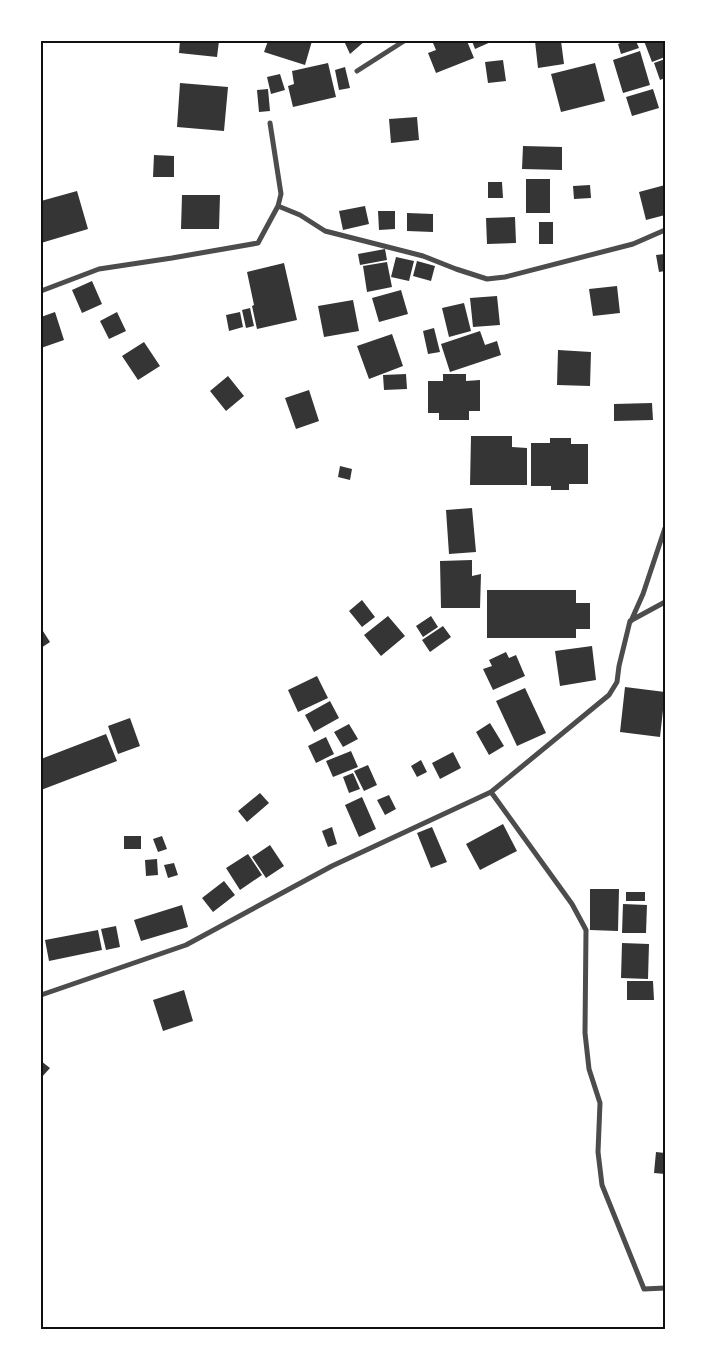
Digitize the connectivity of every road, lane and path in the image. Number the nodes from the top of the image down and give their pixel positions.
1 (404, 41) edge
2 (357, 71) dead end
3 (270, 123) dead end
4 (278, 206) junction
5 (665, 230) edge
6 (41, 291) edge
7 (665, 528) edge
8 (665, 602) edge
9 (630, 621) junction
10 (491, 792) junction
11 (41, 995) edge
12 (665, 1288) edge

1 - 2 street
3 - 4 street
4 - 5 street
4 - 6 street
7 - 9 street
8 - 9 street
9 - 10 street
10 - 11 street
10 - 12 street

